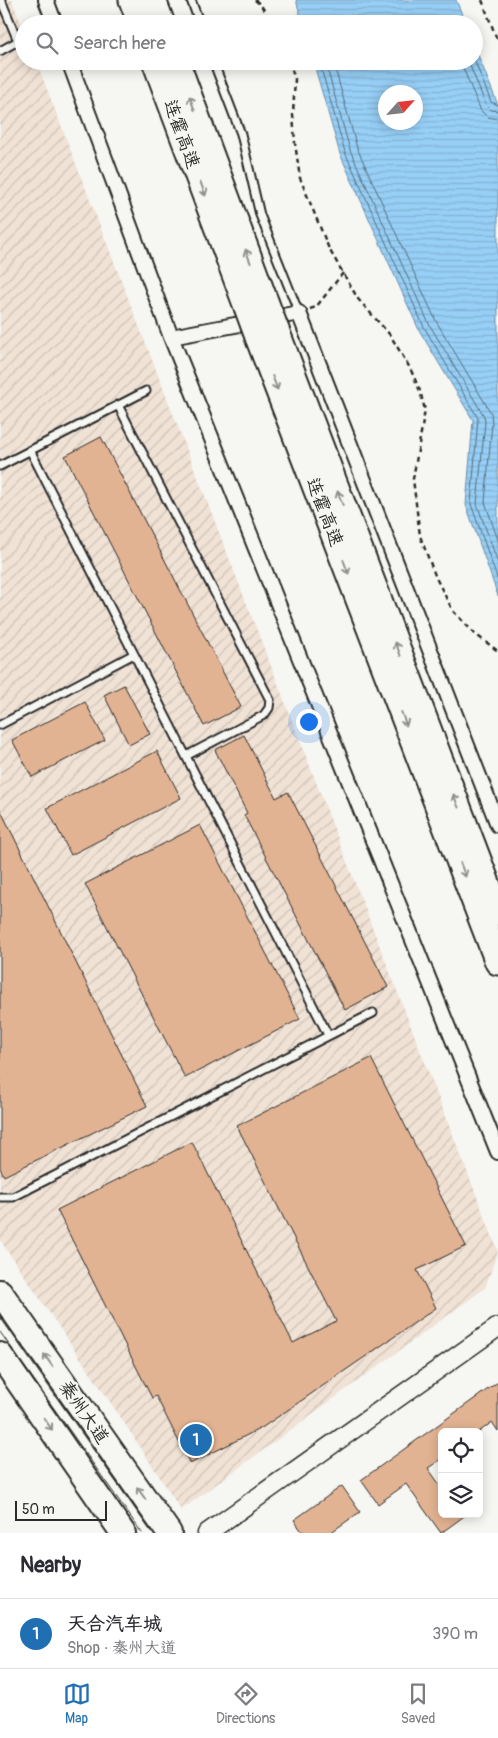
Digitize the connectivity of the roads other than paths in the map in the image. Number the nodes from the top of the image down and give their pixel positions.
1 (1, 0) edge
2 (46, 0) edge
3 (132, 0) edge
4 (153, 0) edge
5 (191, 0) edge
6 (52, 15) edge
7 (138, 15) edge
8 (159, 15) edge
9 (197, 15) edge
10 (15, 35) edge
11 (15, 44) edge
12 (0, 51) edge
13 (72, 70) edge
14 (159, 70) edge
15 (179, 70) edge
16 (216, 70) edge
17 (256, 304) junction
18 (299, 313) junction
19 (267, 333) junction
20 (171, 337) junction
21 (146, 391) dead end
22 (118, 405) junction
23 (30, 450) junction
24 (0, 466) edge
25 (134, 654) junction
26 (0, 725) edge
27 (186, 756) junction
28 (498, 825) edge
29 (498, 912) edge
30 (498, 962) edge
31 (373, 1013) dead end
32 (328, 1035) junction
33 (498, 1152) edge
34 (0, 1197) edge
35 (0, 1292) edge
36 (498, 1327) edge
37 (0, 1355) edge
38 (123, 1533) edge
39 (169, 1533) edge
40 (207, 1533) edge

1 - 10 lane
2 - 6 street
3 - 7 highway
4 - 8 highway
5 - 9 lane
11 - 12 lane
13 - 20 street
14 -> 17 highway, 连霍高速
17 -> 15 highway, 连霍高速
16 - 18 lane
17 - 19 highway, 连霍高速, bridge
18 - 20 street
18 - 28 street
29 -> 19 highway, 连霍高速
19 -> 30 highway, 连霍高速
20 - 33 street
21 - 22 lane
22 - 23 lane
22 - 27 lane
23 - 24 lane
23 - 25 lane
25 - 26 lane
25 - 27 lane
27 - 32 lane
31 - 32 lane
32 - 34 lane
39 -> 35 highway, 秦州大道
36 - 40 street
37 -> 38 highway, 秦州大道

